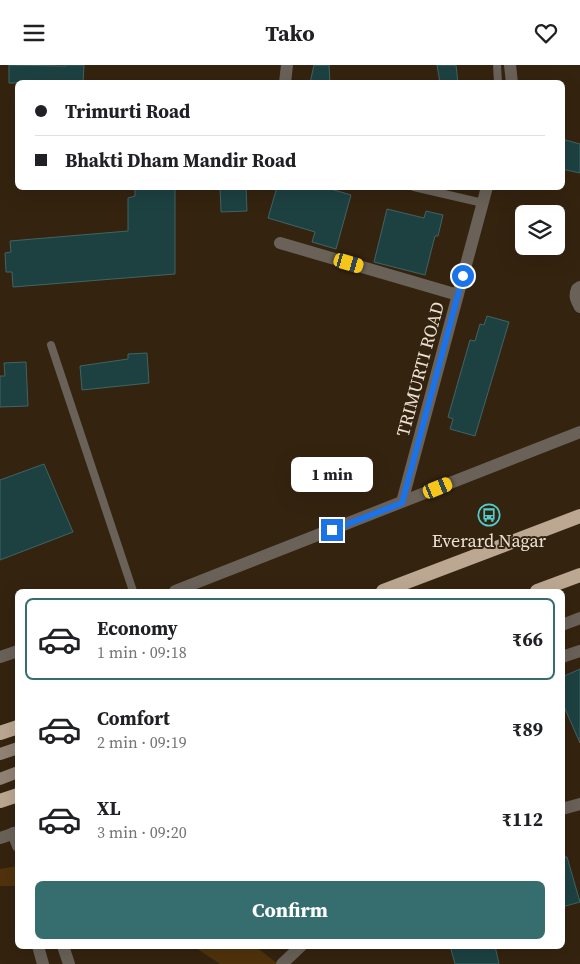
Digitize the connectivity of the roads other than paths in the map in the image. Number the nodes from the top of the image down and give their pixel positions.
1 (287, 65) edge
2 (497, 65) edge
3 (510, 65) edge
4 (285, 80) edge
5 (498, 80) edge
6 (512, 80) edge
7 (427, 190) edge
8 (485, 190) edge
9 (483, 203) junction
10 (280, 243) dead end
11 (580, 287) edge
12 (458, 295) junction
13 (580, 307) edge
14 (51, 345) dead end
15 (580, 432) edge
16 (402, 503) junction
17 (580, 516) edge
18 (580, 575) edge
19 (132, 589) edge
20 (180, 589) edge
21 (388, 589) edge
22 (542, 589) edge
23 (580, 618) edge
24 (565, 624) edge
25 (580, 651) edge
26 (15, 652) edge
27 (565, 656) edge
28 (0, 657) edge
29 (15, 728) edge
30 (0, 733) edge
31 (15, 749) edge
32 (0, 754) edge
33 (15, 773) edge
34 (2, 778) edge
35 (15, 796) edge
36 (0, 801) edge
37 (580, 803) edge
38 (565, 808) edge
39 (15, 833) edge
40 (0, 838) edge
41 (39, 949) edge
42 (64, 949) edge
43 (298, 949) edge
44 (44, 964) edge
45 (70, 964) edge
46 (282, 964) edge

1 - 4 street
2 - 5 lane
3 - 6 street
7 - 9 lane
8 - 9 street, TRIMURTI ROAD
9 - 12 street, TRIMURTI ROAD
10 - 12 street
11 - 13 street
12 - 16 street, TRIMURTI ROAD
14 - 19 lane
15 - 16 street
16 - 20 street
17 - 21 highway
18 - 22 highway
23 - 24 street
25 - 27 street
26 - 28 street
29 - 30 highway
31 - 32 main road
33 - 34 main road
35 - 36 highway
37 - 38 street
39 - 40 street
41 - 44 street
42 - 45 street
43 - 46 street

